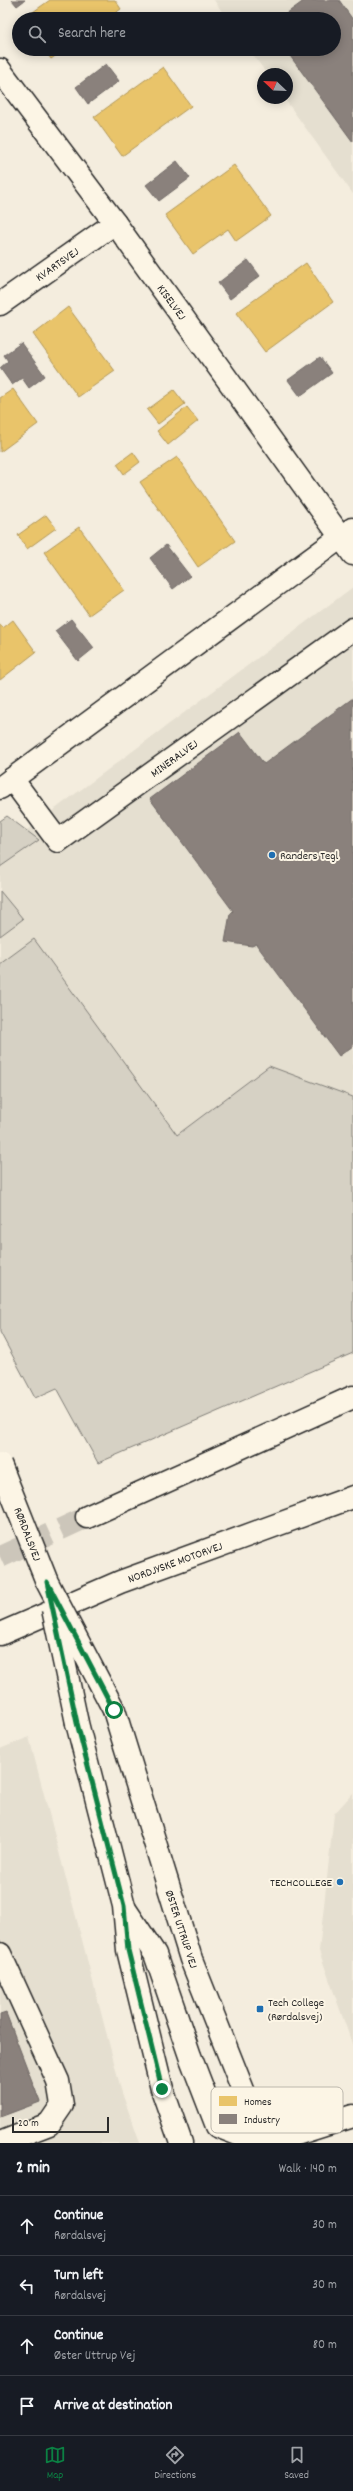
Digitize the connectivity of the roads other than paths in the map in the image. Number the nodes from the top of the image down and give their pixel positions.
1 (0, 70) edge
2 (115, 223) junction
3 (0, 304) edge
4 (349, 540) edge
5 (353, 629) edge
6 (6, 784) edge
7 (353, 1397) edge
8 (0, 1464) edge
9 (353, 1497) edge
10 (87, 1517) tunnel mouth
11 (47, 1582) junction
12 (0, 1634) edge
13 (114, 1710) joint
14 (124, 1906) junction
15 (0, 1954) edge
16 (240, 2087) edge
17 (211, 2110) edge
18 (353, 2116) edge
19 (343, 2119) edge
20 (236, 2133) edge
21 (258, 2133) edge
22 (299, 2133) edge
23 (0, 2143) edge
24 (181, 2143) edge
25 (262, 2143) edge
26 (268, 2143) edge

1 - 2 main road, KISELVEJ
2 - 3 main road, KVARTSVEJ
2 - 4 main road, KISELVEJ
4 - 6 main road, MINERALVEJ
5 - 6 main road, MINERALVEJ
7 - 10 main road
8 - 11 main road, RØRDALSVEJ, bridge
9 - 12 main road, NORDJYSKE MOTORVEJ
11 - 13 main road, RØRDALSVEJ, bridge
11 - 14 main road, RØRDALSVEJ, bridge
13 - 16 main road, ØSTER UTTRUP VEJ
14 - 17 main road
14 - 24 main road
15 - 23 main road
18 - 19 main road
20 - 25 main road
21 - 25 main road, ØSTER UTTRUP VEJ
22 - 26 main road

